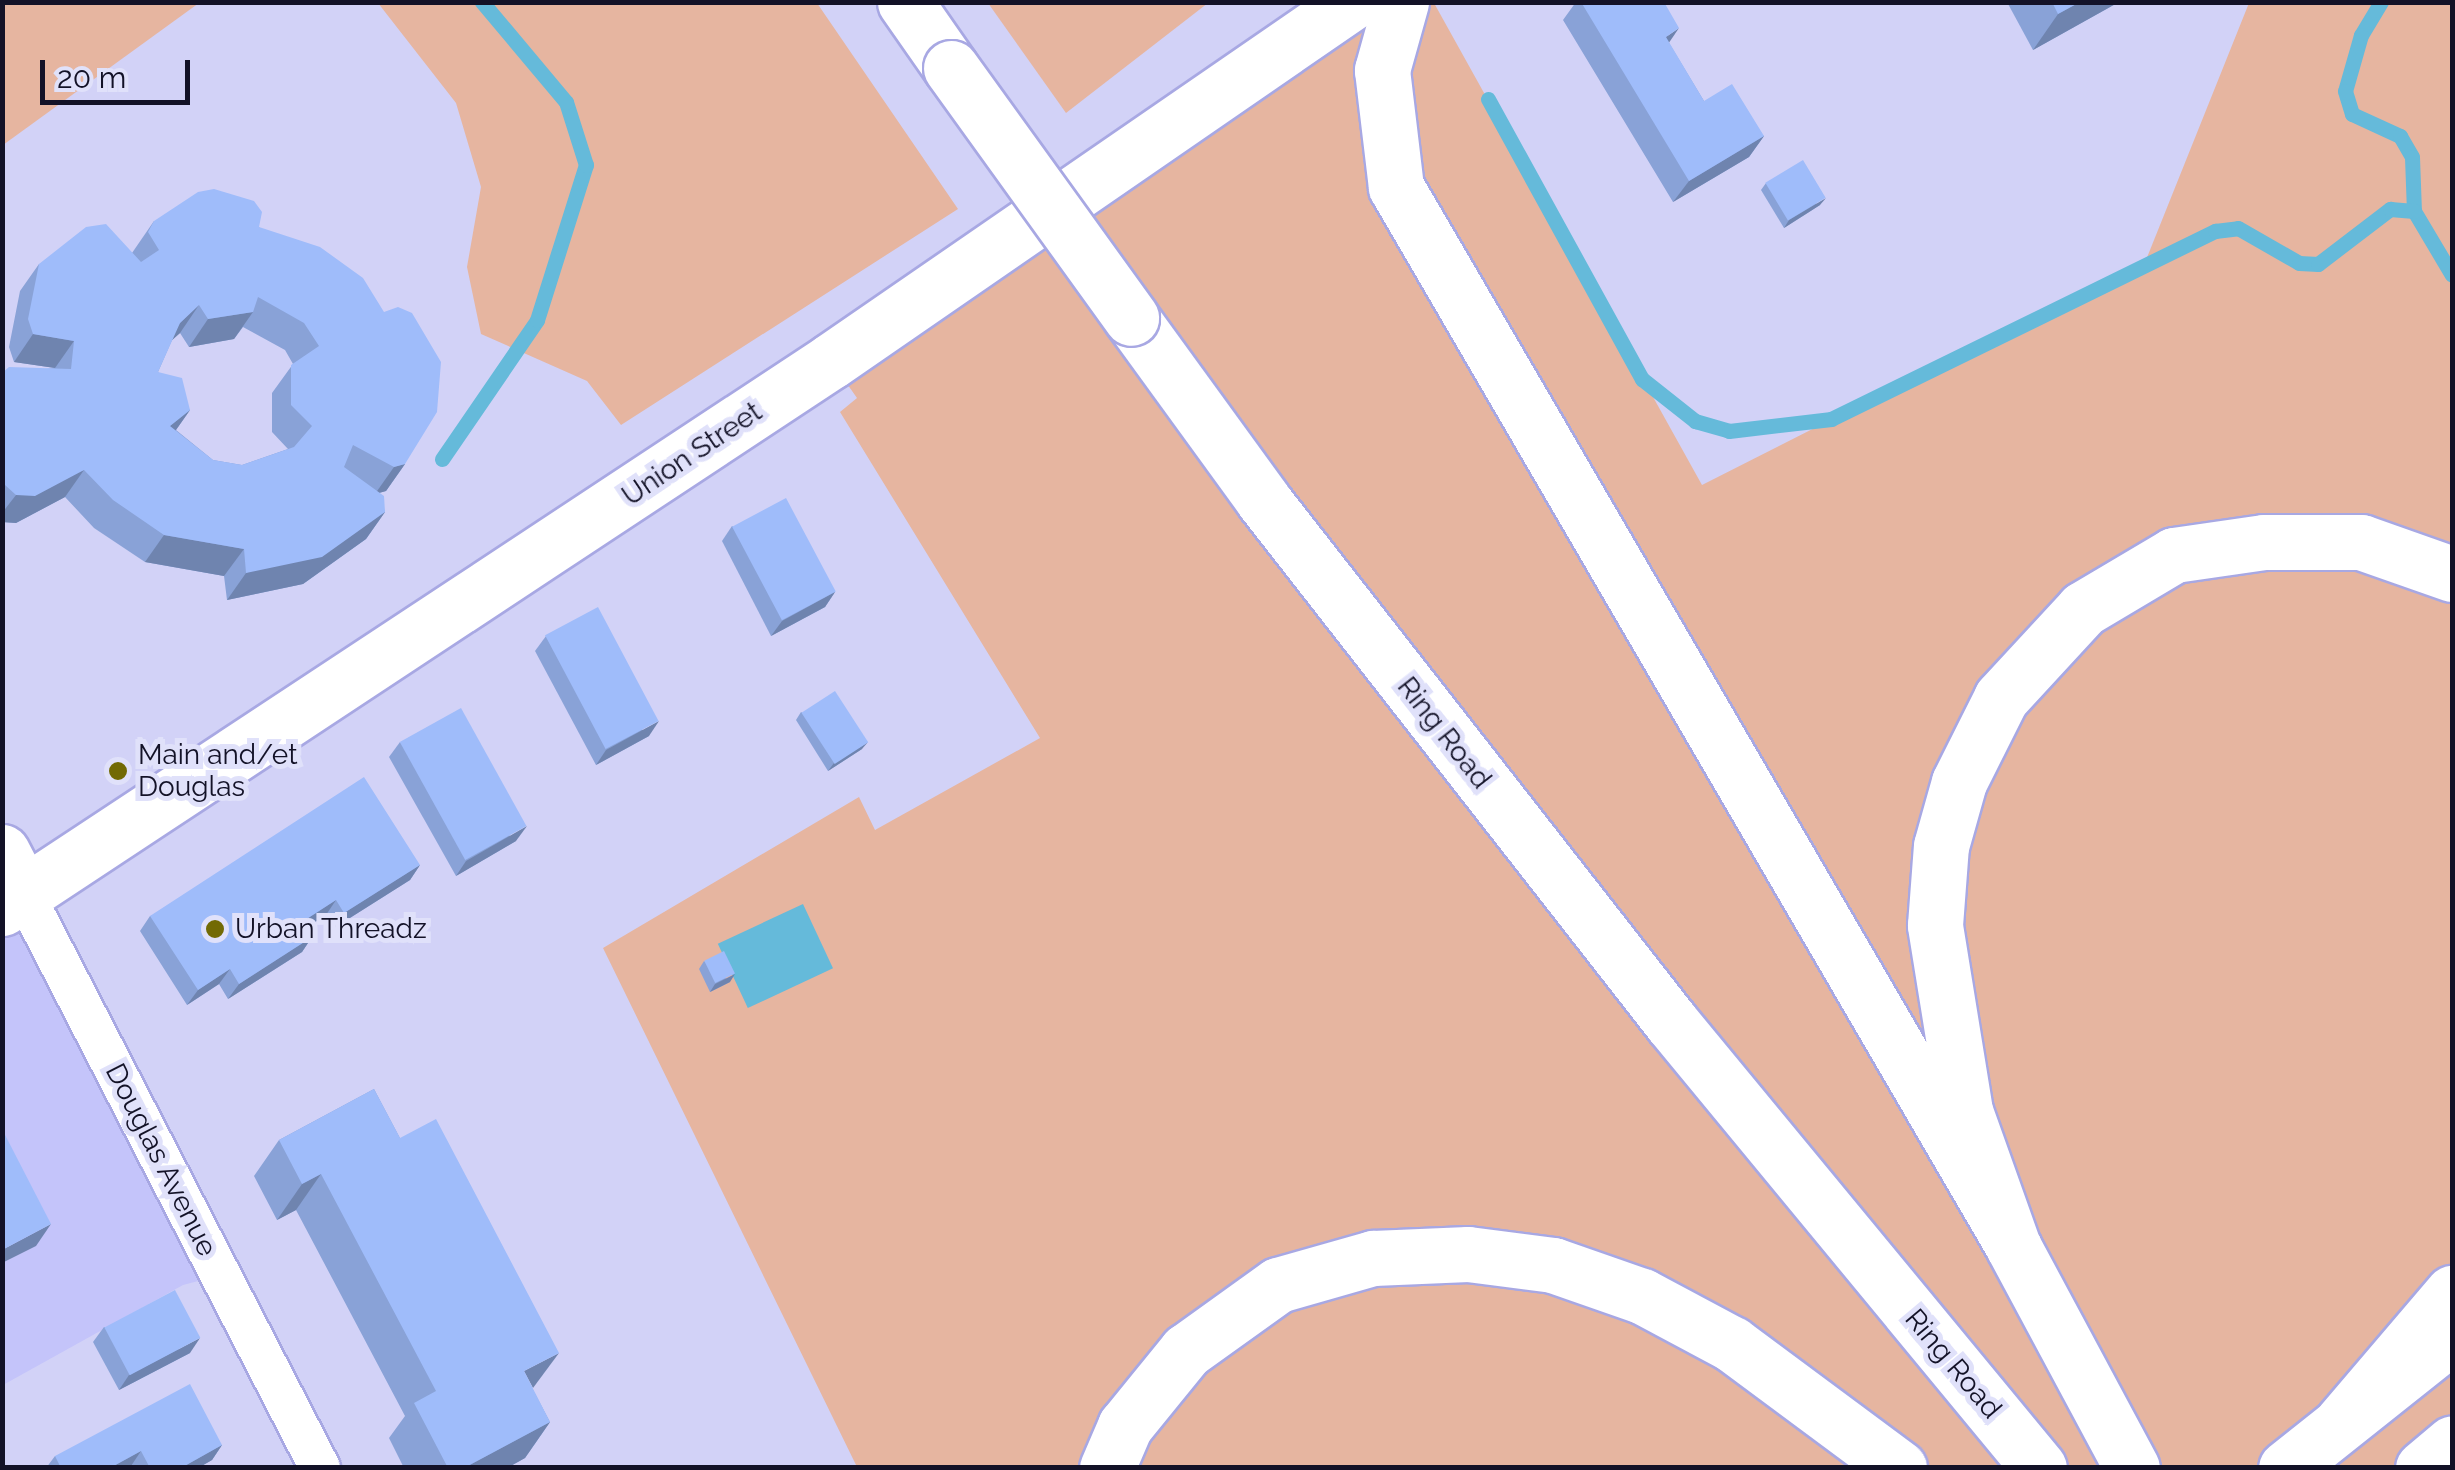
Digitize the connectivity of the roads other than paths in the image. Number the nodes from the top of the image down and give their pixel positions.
1 (905, 2) edge
2 (1352, 2) edge
3 (1401, 2) edge
4 (2452, 574) edge
5 (10, 885) edge
6 (2013, 1246) junction
7 (2452, 1293) edge
8 (2452, 1336) edge
9 (2342, 1422) junction
10 (2452, 1444) edge
11 (2027, 1454) edge
12 (320, 1468) edge
13 (1107, 1468) edge
14 (1898, 1468) edge
15 (2132, 1468) edge
16 (2286, 1468) edge
17 (2423, 1468) edge

1 - 11 main road, Ring Road, bridge
2 - 5 main road, Union Street
3 - 6 main road
4 - 6 main road
5 - 12 street, Douglas Avenue
6 - 15 main road
7 - 9 main road
8 - 9 main road
9 - 16 main road
10 - 17 main road
13 - 14 main road

